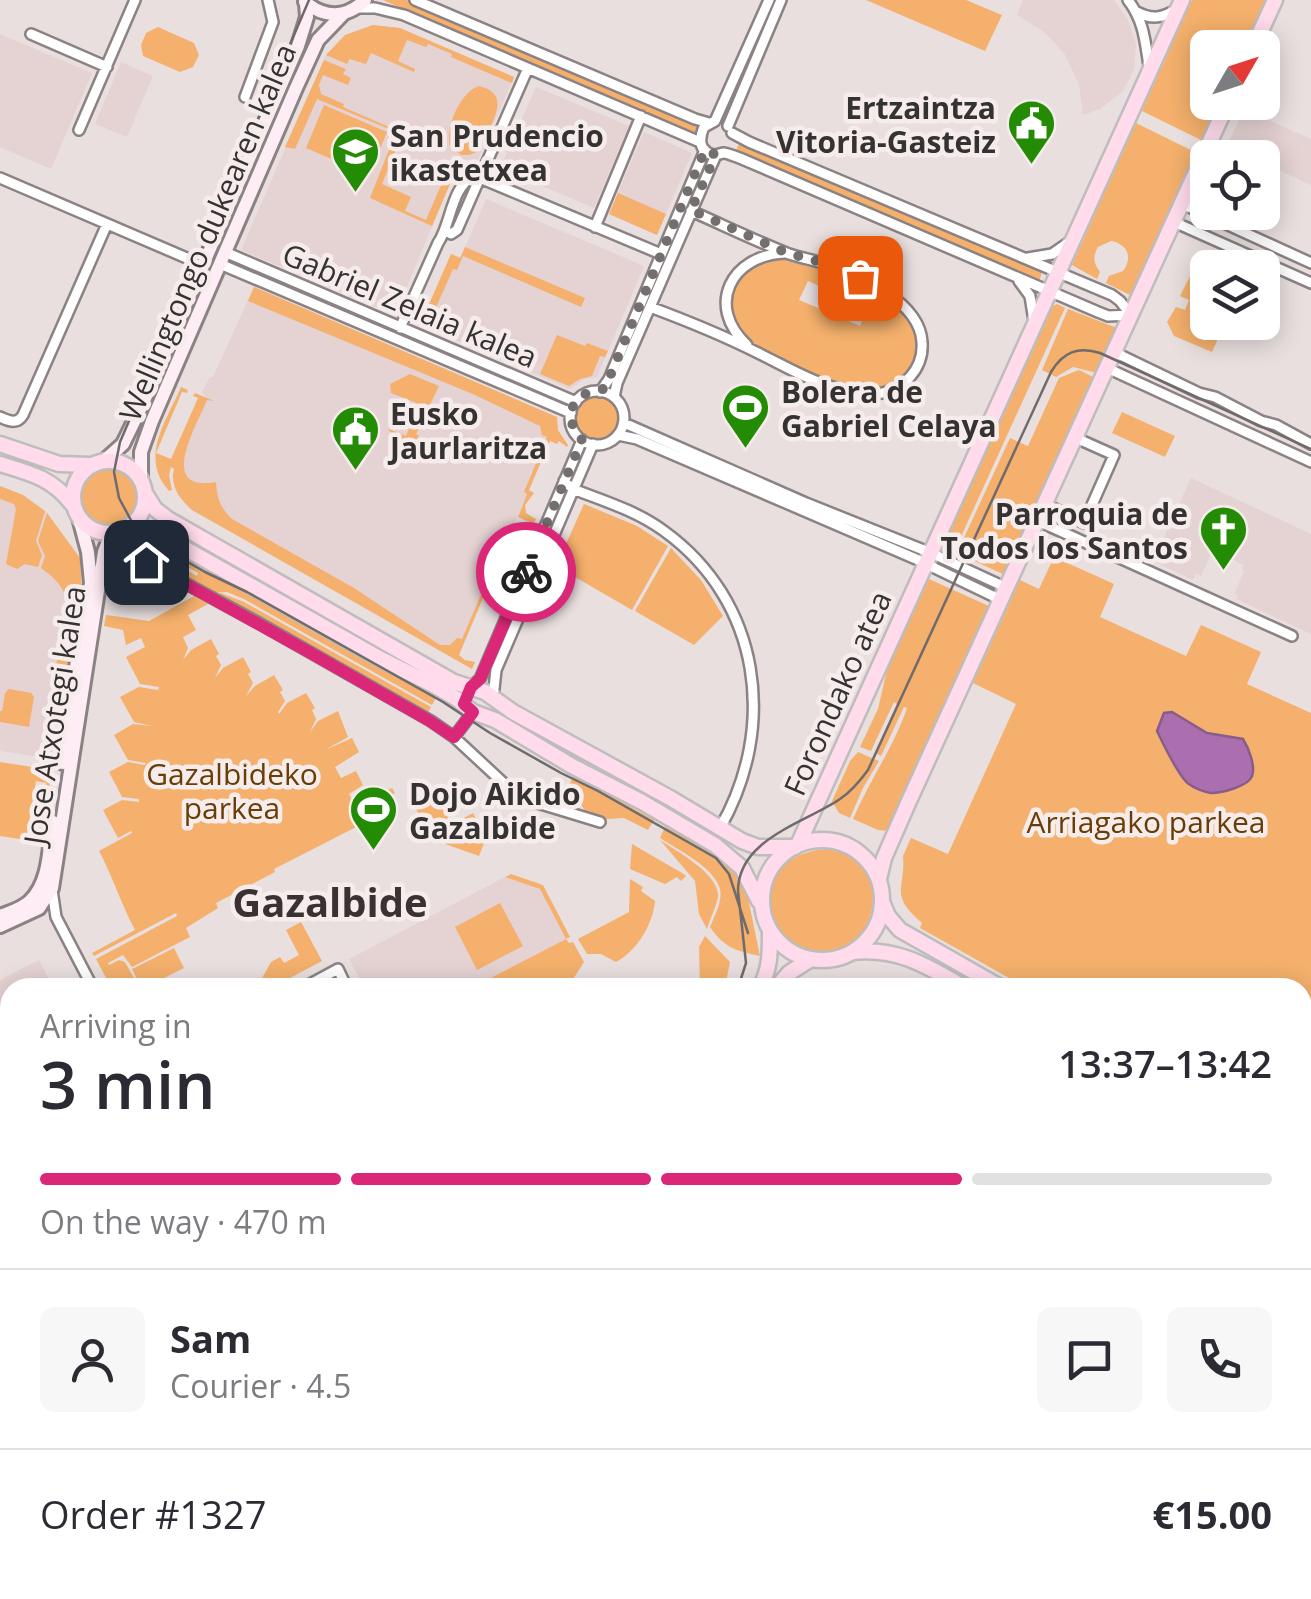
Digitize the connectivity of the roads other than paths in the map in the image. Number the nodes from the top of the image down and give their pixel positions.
1 (135, 0) edge
2 (268, 0) edge
3 (415, 0) edge
4 (769, 0) edge
5 (781, 0) edge
6 (1128, 0) edge
7 (1275, 0) edge
8 (305, 1) edge
9 (1181, 4) edge
10 (355, 8) edge
11 (1137, 12) junction
12 (1261, 30) edge
13 (31, 34) dead end
14 (107, 66) junction
15 (528, 68) junction
16 (1149, 74) junction
17 (245, 97) dead end
18 (640, 116) junction
19 (1220, 120) edge
20 (712, 122) junction
21 (730, 129) junction
22 (79, 130) dead end
23 (702, 146) junction
24 (721, 154) junction
25 (0, 178) edge
26 (480, 178) junction
27 (1182, 204) junction
28 (691, 210) junction
29 (1174, 222) junction
30 (107, 224) junction
31 (595, 227) junction
32 (1076, 233) junction
33 (1267, 243) junction
34 (1237, 250) edge
35 (1264, 250) edge
36 (787, 253) junction
37 (662, 254) junction
38 (222, 258) junction
39 (1021, 258) junction
40 (1311, 263) edge
41 (202, 264) junction
42 (1280, 270) edge
43 (1058, 274) junction
44 (1014, 275) junction
45 (1311, 284) edge
46 (1050, 291) junction
47 (650, 307) junction
48 (1131, 315) junction
49 (1034, 325) junction
50 (400, 328) junction
51 (757, 352) junction
52 (1114, 352) junction
53 (1107, 368) junction
54 (600, 392) junction
55 (614, 398) junction
56 (576, 402) junction
57 (571, 413) junction
58 (3, 418) edge
59 (624, 423) junction
60 (618, 435) junction
61 (1076, 438) junction
62 (587, 442) junction
63 (0, 444) edge
64 (1311, 444) edge
65 (98, 462) junction
66 (1311, 462) edge
67 (0, 464) edge
68 (143, 486) junction
69 (569, 486) junction
70 (1045, 504) junction
71 (76, 511) junction
72 (1038, 521) junction
73 (120, 531) junction
74 (104, 556) junction
75 (928, 559) junction
76 (1004, 594) junction
77 (1292, 636) dead end
78 (471, 687) junction
79 (492, 698) junction
80 (468, 708) junction
81 (454, 737) junction
82 (600, 822) dead end
83 (720, 828) junction
84 (797, 846) junction
85 (879, 879) junction
86 (52, 888) junction
87 (759, 901) junction
88 (882, 901) junction
89 (35, 904) junction
90 (0, 916) edge
91 (56, 916) junction
92 (0, 926) edge
93 (770, 934) junction
94 (852, 952) junction
95 (811, 959) junction
96 (88, 978) edge
97 (322, 978) edge
98 (342, 978) edge
99 (766, 978) edge
100 (785, 978) edge
101 (948, 978) edge
102 (984, 978) edge

1 - 14 street
2 - 17 street, Wellingtongo dukearen kalea
3 - 20 street
4 - 20 street
5 - 21 street
6 - 11 street
7 - 12 main road
8 - 10 main road
8 - 41 main road, Wellingtongo dukearen kalea
9 - 11 street
9 - 16 main road, Forondako atea
10 - 15 street
10 - 38 main road, Wellingtongo dukearen kalea
11 - 16 street
13 - 14 street
14 - 22 street
15 - 18 street
15 - 26 street
16 - 32 main road, Forondako atea
18 - 23 street
18 - 31 street
19 - 27 main road
20 - 21 street
20 - 23 street
21 - 24 street
21 - 39 street
23 - 24 street
23 - 37 street
24 - 28 street
24 - 44 street
25 - 30 street
26 - 31 street
26 - 50 street
27 - 29 main road
27 - 33 street
28 - 36 street
28 - 47 street
29 - 34 street
29 - 48 main road
30 - 41 street
30 - 58 street
31 - 37 street
32 - 39 street
32 - 43 main road, Forondako atea
33 - 35 street
33 - 40 street
36 - 51 street
36 - 51 street
37 - 54 street
38 - 50 street, Gabriel Zelaia kalea
38 - 57 street, Gabriel Zelaia kalea
38 - 68 main road, Wellingtongo dukearen kalea
39 - 43 street
41 - 65 main road, Wellingtongo dukearen kalea
42 - 45 street
43 - 46 main road, Forondako atea
43 - 48 street
44 - 46 street
44 - 49 street
46 - 48 street
46 - 49 main road, Forondako atea
47 - 51 street
47 - 55 street
48 - 52 main road
49 - 75 main road, Forondako atea
50 - 56 street, Gabriel Zelaia kalea
52 - 53 main road
52 - 64 street
53 - 61 main road
53 - 66 street
54 - 55 street
54 - 56 street
55 - 59 street
56 - 57 street
57 - 62 street
59 - 60 street
59 - 75 street
60 - 62 street
60 - 75 street
61 - 70 main road
61 - 70 street
62 - 69 street
63 - 65 main road
65 - 68 main road
65 - 71 main road
67 - 71 main road
68 - 73 main road
68 - 78 main road
69 - 78 street
69 - 79 street
69 - 83 street
70 - 72 main road
71 - 73 main road
71 - 89 main road, Jose Atxotegi kalea
72 - 76 main road
72 - 77 street
73 - 74 main road, Jose Atxotegi kalea
73 - 80 main road
74 - 81 street
74 - 86 main road, Jose Atxotegi kalea
75 - 76 street, Forondako atea
75 - 84 main road, Forondako atea
76 - 85 main road
78 - 79 main road
78 - 80 main road
79 - 83 main road
80 - 81 street
80 - 87 main road
81 - 82 street
83 - 84 main road
84 - 85 main road
84 - 87 main road
85 - 88 main road
86 - 89 main road, Jose Atxotegi kalea
86 - 91 street
87 - 93 main road
88 - 94 main road
88 - 102 main road
89 - 90 main road
89 - 91 street
89 - 92 main road
91 - 96 street
93 - 95 main road
93 - 99 main road
94 - 95 main road
94 - 101 main road
95 - 100 main road
97 - 98 street

